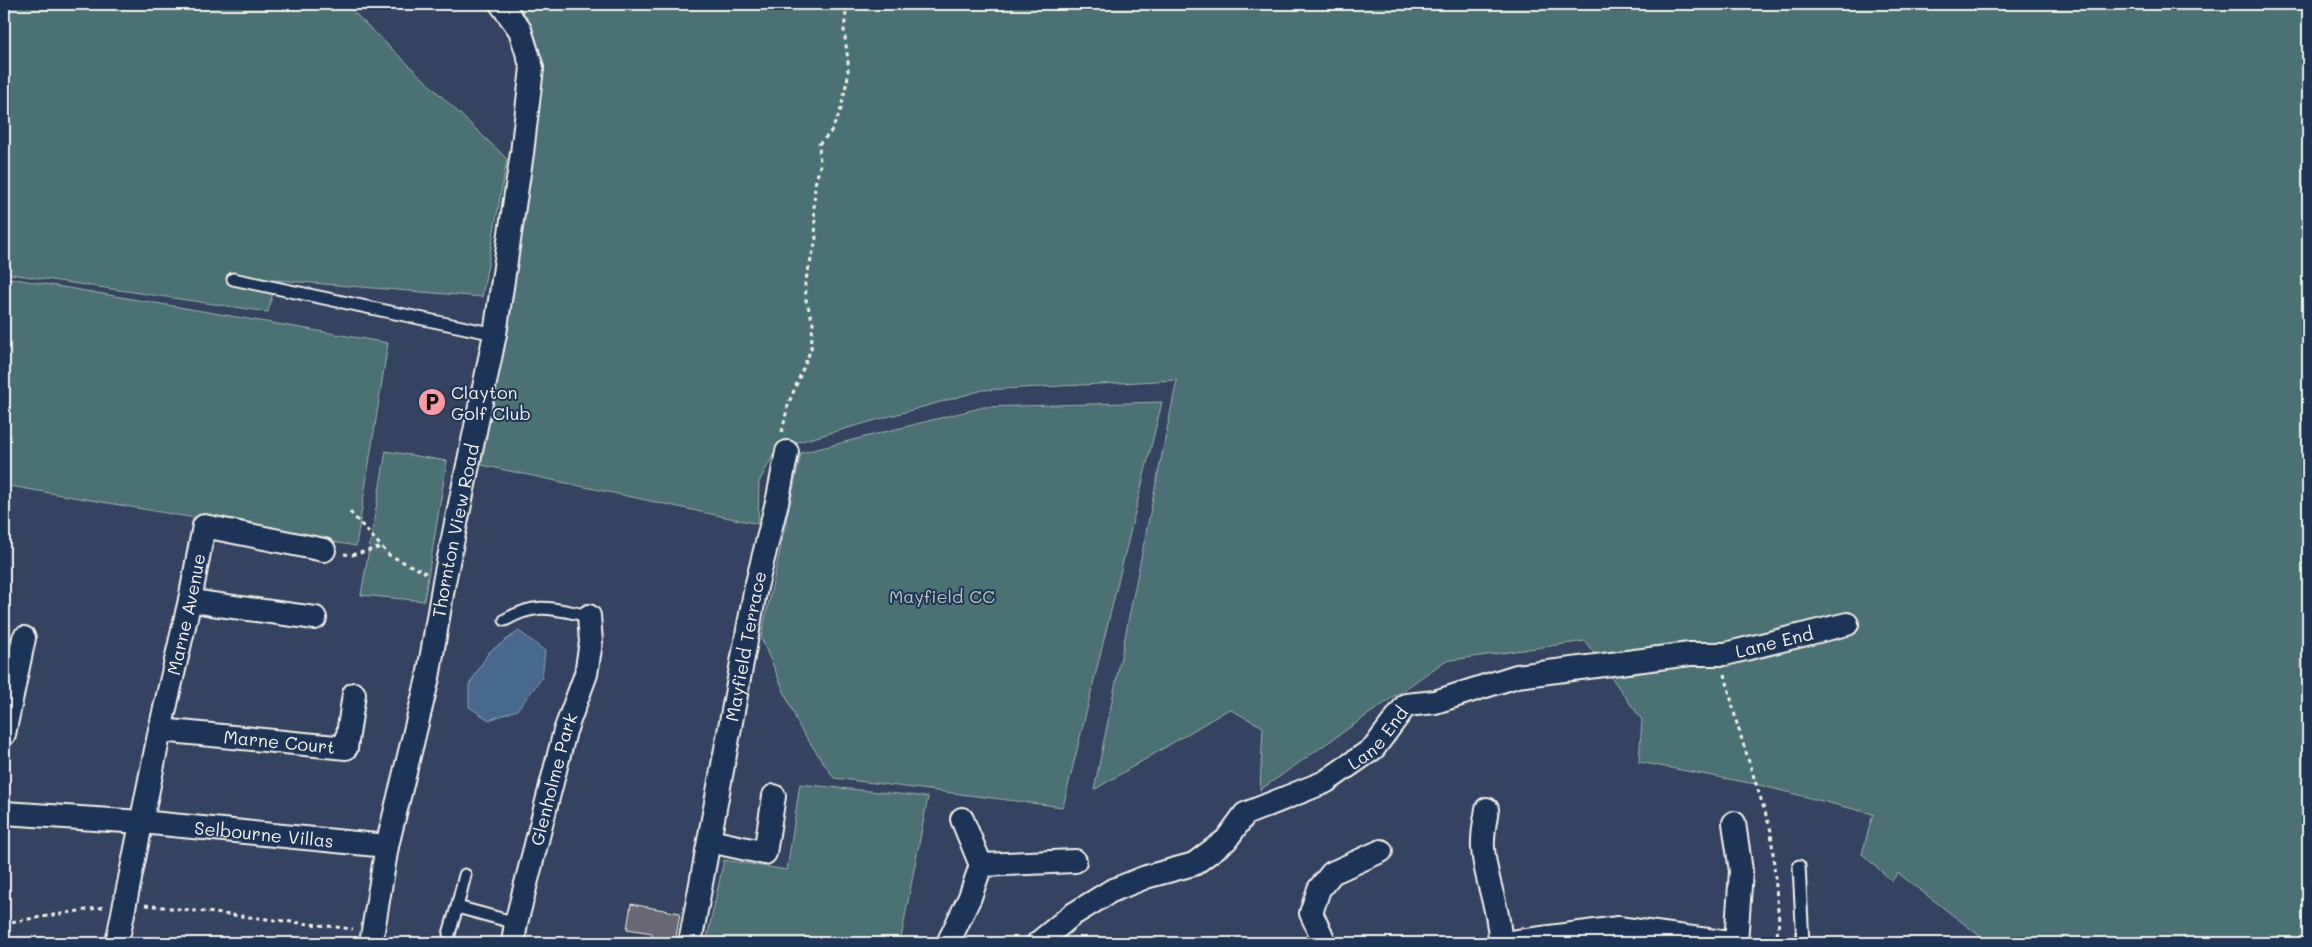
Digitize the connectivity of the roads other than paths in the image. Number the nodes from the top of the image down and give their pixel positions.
1 (502, 4) edge
2 (233, 279) dead end
3 (495, 334) junction
4 (787, 452) road end
5 (324, 550) road end
6 (190, 600) junction
7 (589, 616) joint
8 (315, 618) dead end
9 (504, 620) dead end
10 (1847, 624) dead end
11 (24, 638) dead end
12 (354, 694) dead end
13 (160, 730) junction
14 (4, 734) edge
15 (774, 796) dead end
16 (1487, 809) dead end
17 (4, 814) edge
18 (962, 819) dead end
19 (141, 822) junction
20 (1734, 823) dead end
21 (710, 841) junction
22 (387, 846) junction
23 (1381, 851) dead end
24 (1075, 861) dead end
25 (981, 865) junction
26 (1799, 866) dead end
27 (465, 875) dead end
28 (457, 907) junction
29 (515, 933) edge
30 (449, 934) dead end
31 (372, 938) edge
32 (117, 943) edge
33 (690, 943) edge
34 (948, 943) edge
35 (1038, 943) edge
36 (1325, 943) edge
37 (1501, 943) edge
38 (1730, 943) edge
39 (1736, 943) edge
40 (1803, 943) edge

1 - 3 street, Thornton View Road
2 - 3 lane
3 - 22 street, Thornton View Road
4 - 21 street, Mayfield Terrace
5 - 6 street, Marne Avenue
6 - 8 street
6 - 13 street, Marne Avenue
7 - 9 lane
7 - 29 street, Glenholme Park
10 - 35 street, Lane End
11 - 14 street
12 - 13 street, Marne Court
13 - 19 street, Marne Avenue
15 - 21 street
16 - 37 street
17 - 19 street, Selbourne Villas
18 - 25 street
19 - 22 street, Selbourne Villas
19 - 32 street, Marne Avenue
20 - 39 street
21 - 33 street, Mayfield Terrace
22 - 31 street, Thornton View Road
23 - 36 street
24 - 25 street
25 - 34 street
26 - 40 lane
27 - 28 lane
28 - 29 lane
28 - 30 lane
37 - 38 street

